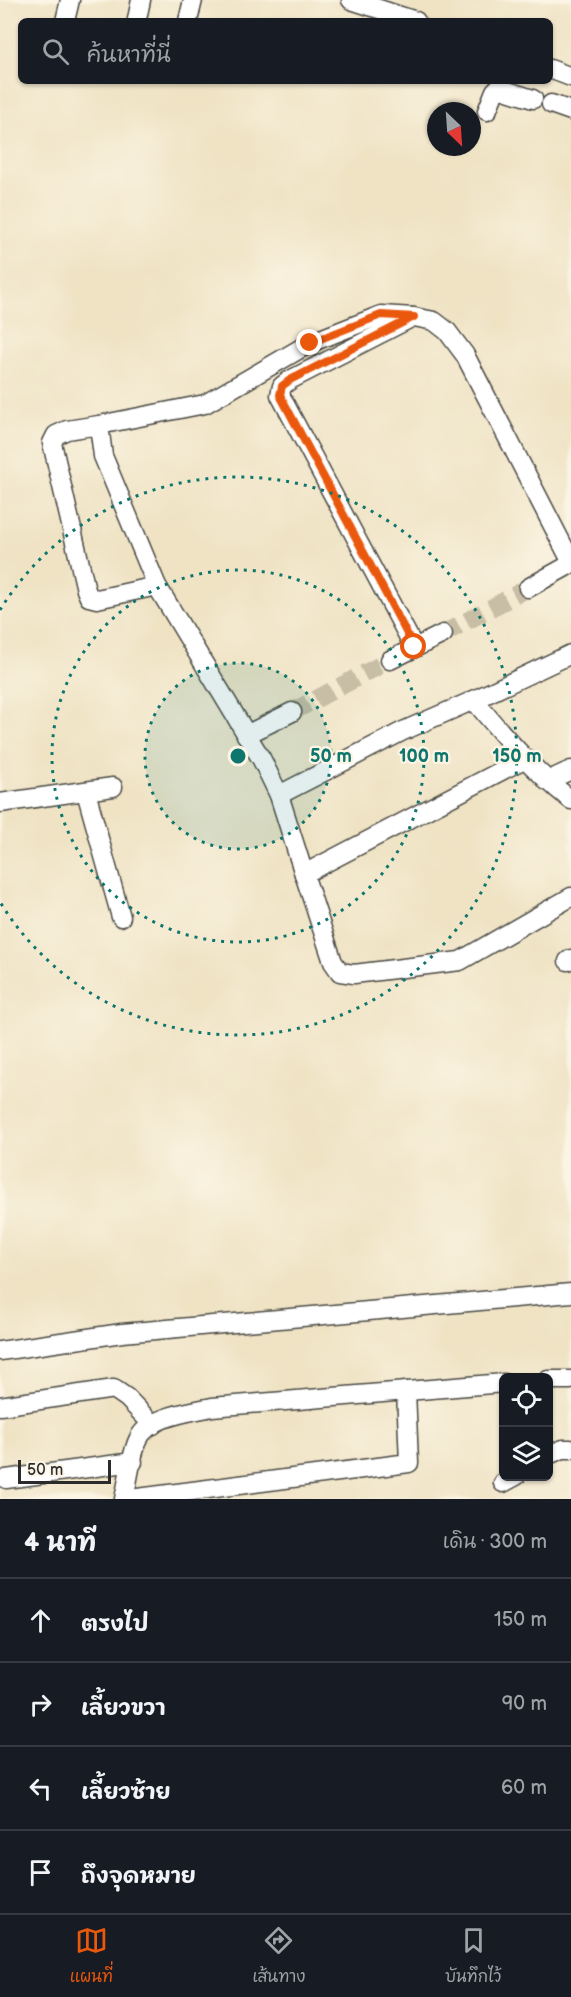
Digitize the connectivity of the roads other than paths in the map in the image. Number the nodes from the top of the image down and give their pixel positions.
1 (70, 0) edge
2 (141, 0) edge
3 (193, 0) edge
4 (351, 0) edge
5 (66, 18) edge
6 (137, 18) edge
7 (189, 18) edge
8 (407, 18) edge
9 (553, 70) edge
10 (571, 77) edge
11 (533, 99) dead end
12 (551, 104) dead end
13 (488, 111) dead end
14 (571, 111) edge
15 (414, 317) junction
16 (99, 425) junction
17 (571, 563) edge
18 (157, 586) junction
19 (528, 588) tunnel mouth
20 (443, 634) tunnel mouth
21 (414, 647) junction
22 (571, 654) edge
23 (390, 660) tunnel mouth
24 (474, 700) junction
25 (292, 712) tunnel mouth
26 (246, 735) junction
27 (524, 759) junction
28 (571, 770) edge
29 (547, 782) junction
30 (113, 787) dead end
31 (86, 792) junction
32 (279, 795) junction
33 (571, 800) edge
34 (0, 803) edge
35 (304, 874) junction
36 (571, 897) edge
37 (121, 917) dead end
38 (571, 1293) edge
39 (0, 1351) edge
40 (553, 1380) edge
41 (571, 1380) edge
42 (499, 1383) edge
43 (406, 1391) junction
44 (0, 1406) edge
45 (153, 1425) junction
46 (571, 1449) edge
47 (553, 1453) edge
48 (133, 1462) junction
49 (6, 1479) dead end
50 (206, 1494) edge
51 (124, 1499) edge
52 (130, 1499) edge

1 - 5 street
2 - 6 street
3 - 7 street
4 - 8 street
9 - 10 street
11 - 13 street
12 - 14 street
15 - 16 street
15 - 17 street
15 - 21 street
16 - 18 street
16 - 18 street
17 - 19 street
18 - 26 street
20 - 21 street
21 - 23 street
22 - 24 street
24 - 27 street
24 - 32 street
25 - 26 street
26 - 32 street
27 - 29 street
27 - 35 street
28 - 29 street
29 - 33 street
30 - 31 street
31 - 34 street
31 - 37 street
32 - 35 street
35 - 36 street
38 - 39 street
40 - 41 street
42 - 43 street
43 - 45 street
43 - 50 street
44 - 45 street
45 - 48 street
46 - 47 street
48 - 49 street
48 - 51 street
50 - 52 street

